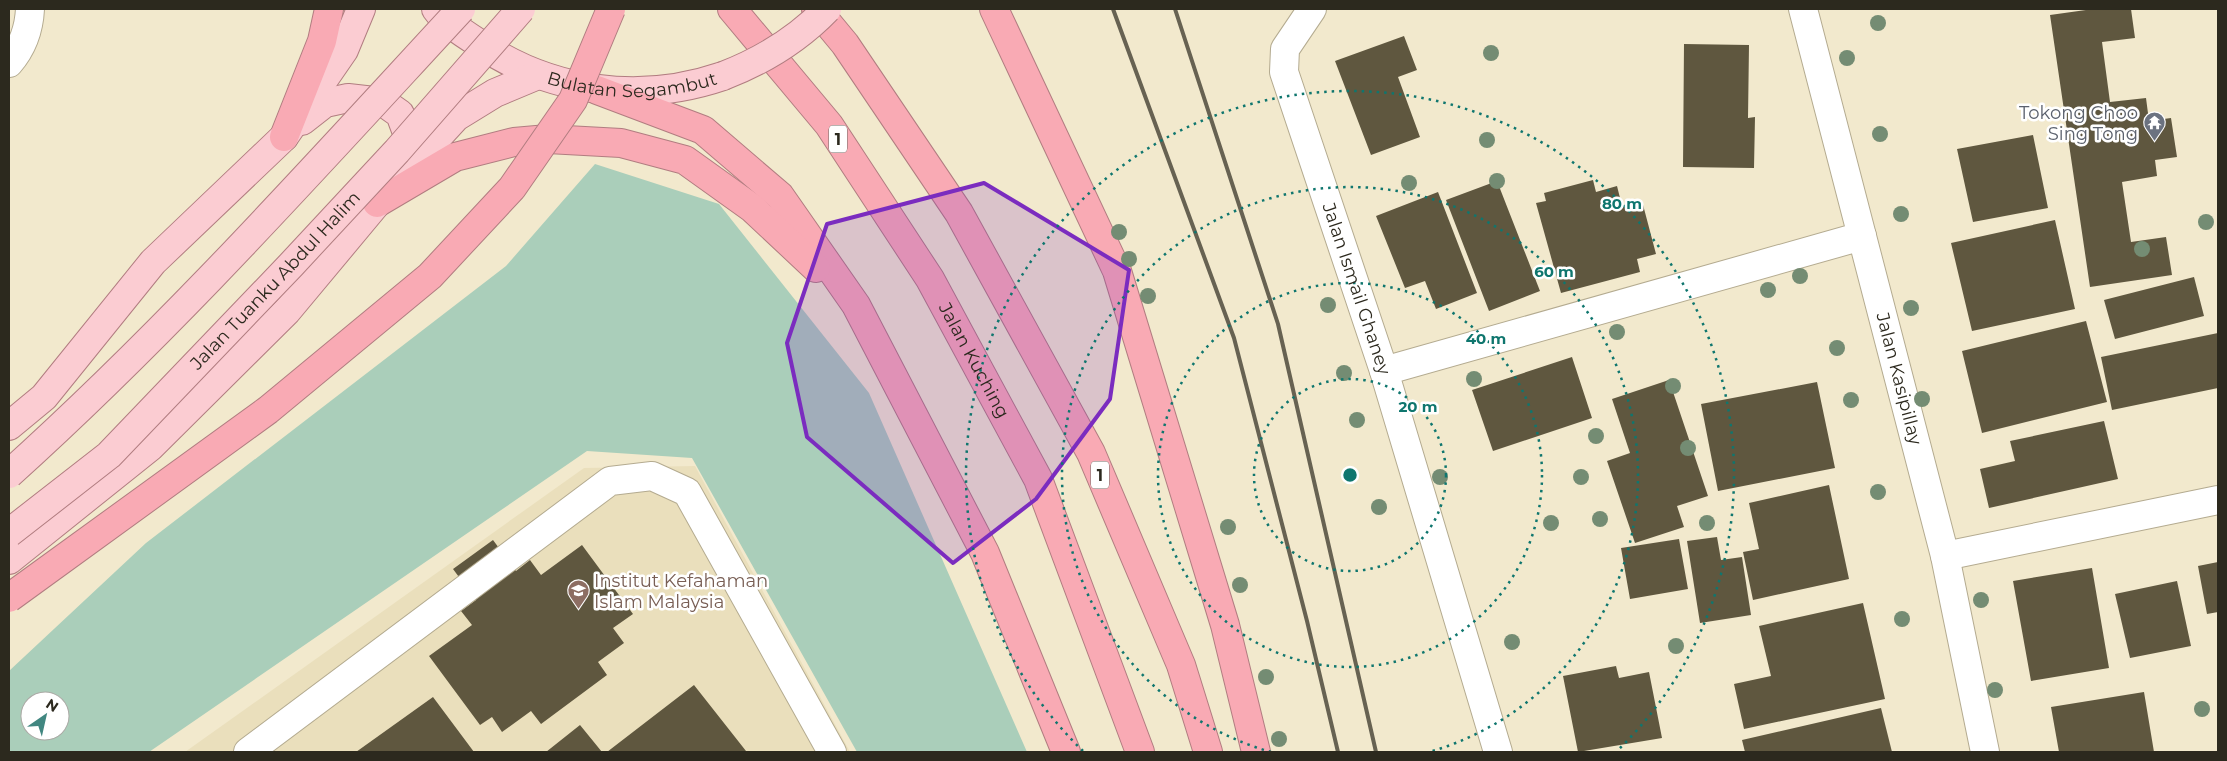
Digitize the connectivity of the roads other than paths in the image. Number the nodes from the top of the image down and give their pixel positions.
1 (30, 9) edge
2 (329, 9) edge
3 (361, 9) edge
4 (436, 9) edge
5 (461, 9) edge
6 (521, 9) edge
7 (611, 9) edge
8 (732, 9) edge
9 (816, 9) edge
10 (827, 9) edge
11 (994, 9) edge
12 (1803, 9) edge
13 (1304, 19) edge
14 (9, 63) edge
15 (538, 75) junction
16 (597, 90) junction
17 (284, 137) junction
18 (377, 203) junction
19 (1862, 236) junction
20 (856, 305) junction
21 (1384, 370) junction
22 (9, 426) edge
23 (9, 474) edge
24 (2218, 500) edge
25 (9, 533) edge
26 (1945, 556) junction
27 (9, 560) edge
28 (9, 598) edge
29 (248, 752) edge
30 (832, 752) edge
31 (1066, 752) edge
32 (1140, 752) edge
33 (1208, 752) edge
34 (1256, 752) edge
35 (1498, 752) edge
36 (1986, 752) edge

1 - 14 street
2 - 17 highway
3 - 17 main road
4 - 15 main road, Bulatan Segambut
5 - 23 main road, bridge
6 - 25 main road, Jalan Tuanku Abdul Halim, bridge
7 - 28 highway, bridge
8 - 32 highway, Jalan Kuching / 1
9 - 33 highway, 1
10 - 16 main road, Bulatan Segambut, bridge
11 - 34 highway
12 - 19 street, Jalan Kasipillay
13 - 21 street, Jalan Ismail Ghaney
15 - 16 main road, Bulatan Segambut
15 - 18 main road, Jalan Tuanku Abdul Halim
16 - 20 highway
17 - 18 main road
17 - 22 main road
18 - 20 highway
18 - 27 main road, Jalan Tuanku Abdul Halim
19 - 21 street
19 - 26 street, Jalan Kasipillay
20 - 31 highway
21 - 35 street, Jalan Ismail Ghaney
24 - 26 street
26 - 36 street, Jalan Kasipillay
29 - 30 street

